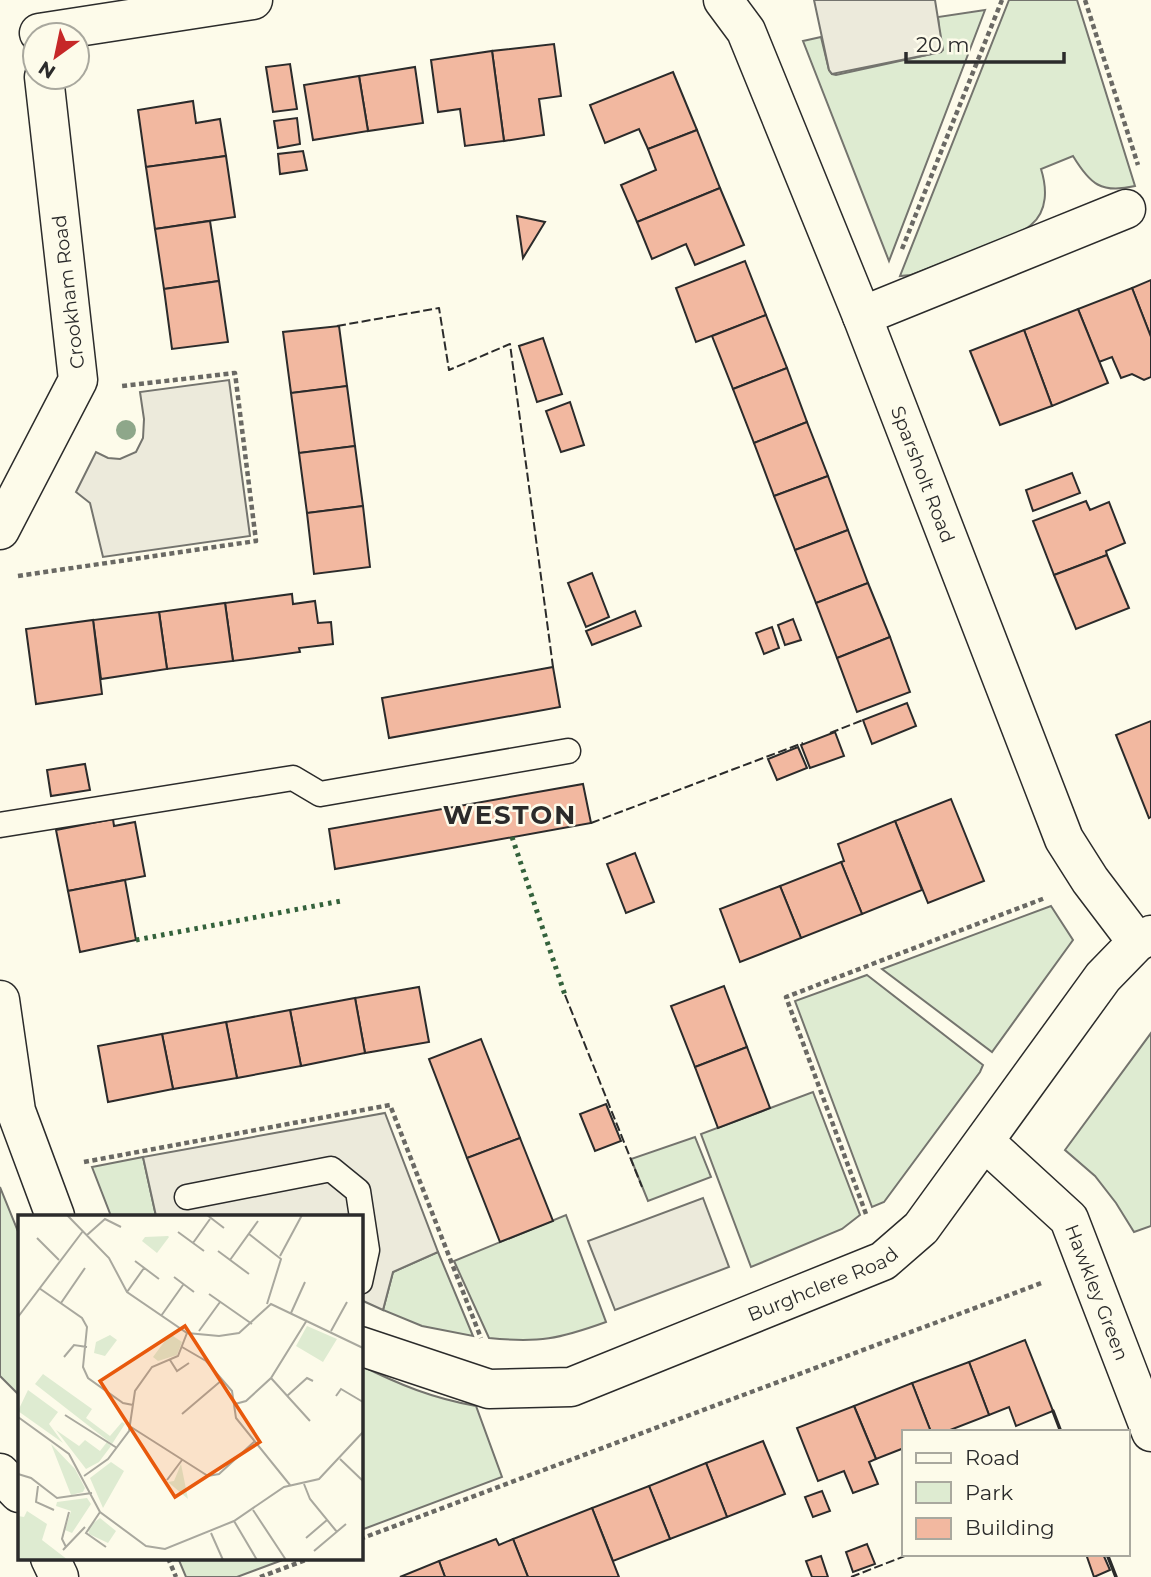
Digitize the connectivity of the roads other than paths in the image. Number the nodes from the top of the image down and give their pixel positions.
1 (253, 0) edge
2 (723, 0) edge
3 (56, 21) edge
4 (46, 91) edge
5 (1126, 209) road end
6 (862, 316) junction
7 (2, 522) edge
8 (568, 751) dead end
9 (0, 825) edge
10 (1144, 938) edge
11 (0, 1000) edge
12 (985, 1143) junction
13 (187, 1197) dead end
14 (55, 1215) edge
15 (362, 1215) edge
16 (362, 1217) edge
17 (362, 1273) edge
18 (362, 1347) edge
19 (1151, 1432) edge
20 (0, 1473) edge
21 (18, 1492) edge
22 (51, 1560) edge
23 (59, 1577) edge

1 - 3 street
2 - 6 street, Sparsholt Road
4 - 7 street, Crookham Road
5 - 6 street
6 - 10 street, Sparsholt Road
8 - 9 lane
10 - 12 street, Burghclere Road
11 - 14 street
12 - 18 street, Burghclere Road
12 - 19 street, Hawkley Green
13 - 15 lane
16 - 17 lane
20 - 21 street
22 - 23 street

